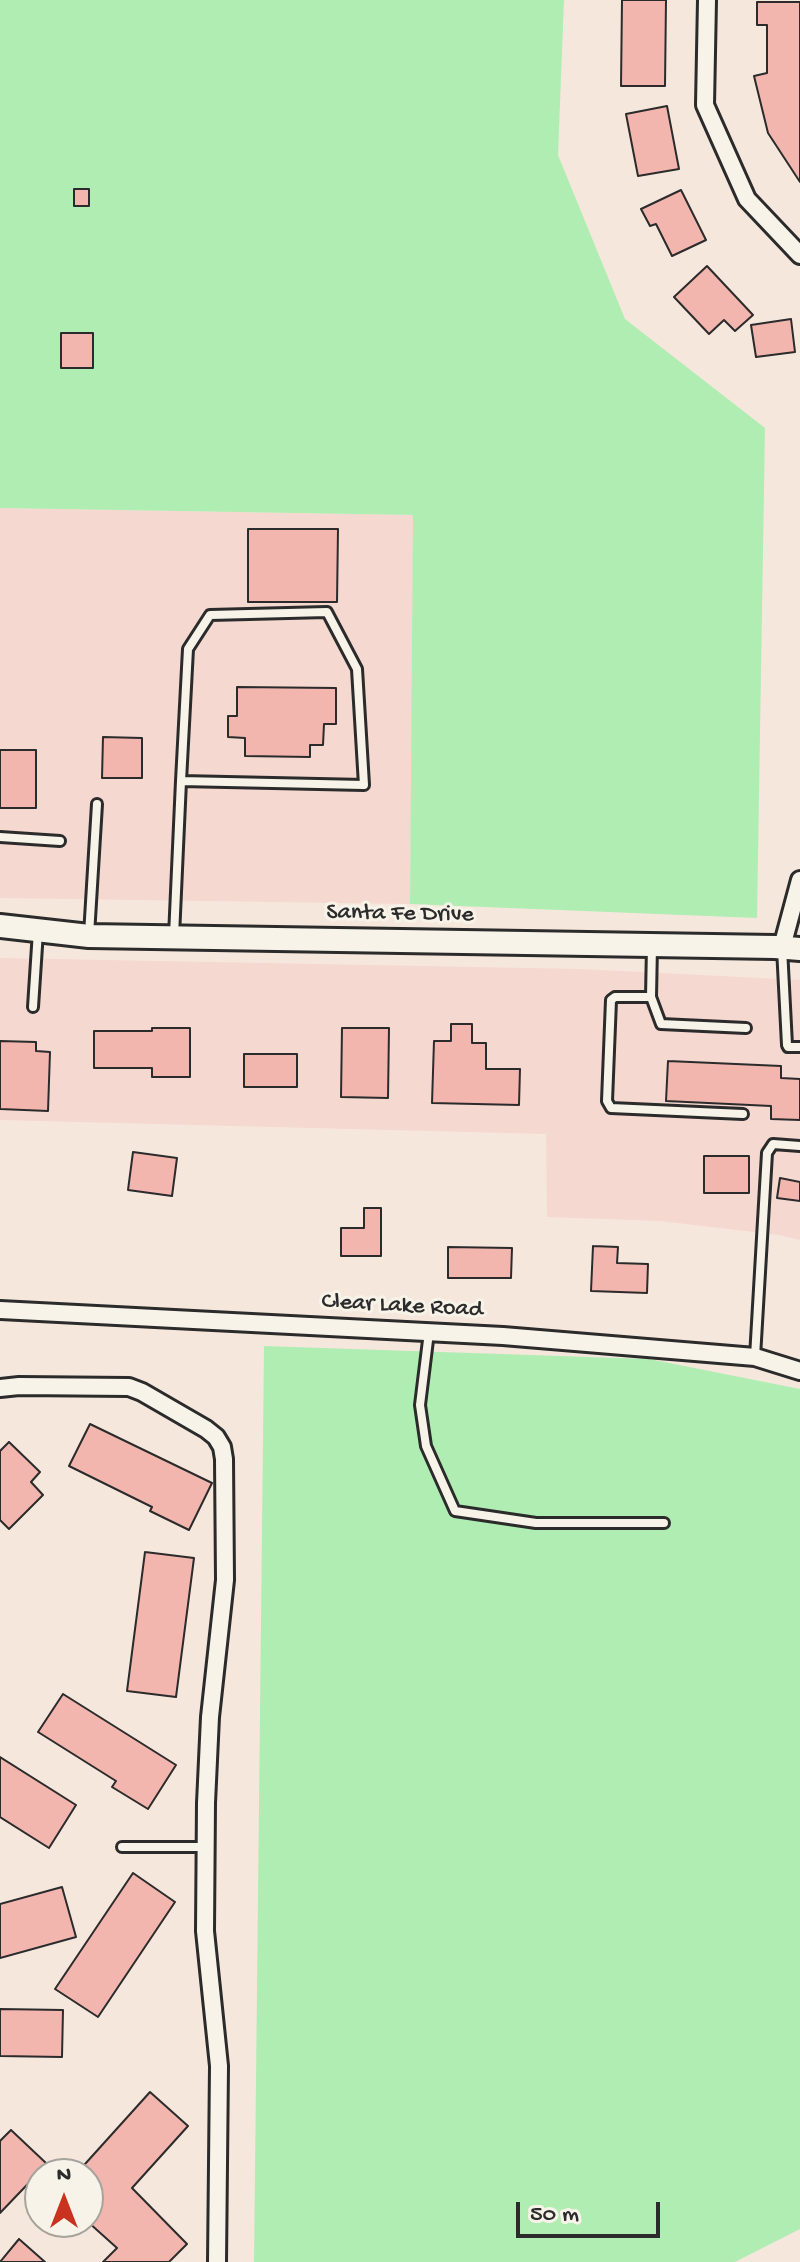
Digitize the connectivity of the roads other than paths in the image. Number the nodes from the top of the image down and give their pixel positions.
1 (707, 0) edge
2 (800, 255) edge
3 (181, 781) junction
4 (97, 804) dead end
5 (0, 837) edge
6 (60, 841) dead end
7 (800, 880) edge
8 (0, 926) edge
9 (38, 930) junction
10 (89, 936) junction
11 (174, 937) junction
12 (652, 945) junction
13 (791, 948) edge
14 (651, 997) junction
15 (33, 1007) dead end
16 (746, 1028) dead end
17 (800, 1047) edge
18 (743, 1114) dead end
19 (800, 1146) edge
20 (0, 1310) edge
21 (429, 1332) junction
22 (755, 1357) junction
23 (800, 1371) edge
24 (0, 1388) edge
25 (664, 1523) dead end
26 (122, 1847) dead end
27 (206, 1847) junction
28 (217, 2262) edge

1 - 2 street
3 - 3 lane
3 - 11 lane
4 - 10 lane
5 - 6 lane
7 - 13 street
8 - 9 main road, Santa Fe Drive
9 - 10 main road, Santa Fe Drive
9 - 15 lane
10 - 11 main road, Santa Fe Drive
11 - 12 main road, Santa Fe Drive
12 - 13 main road, Santa Fe Drive
12 - 14 lane
13 - 17 lane
14 - 16 lane
14 - 18 lane
19 - 22 lane
20 - 21 street, Clear Lake Road
21 - 22 street, Clear Lake Road
21 - 25 lane
22 - 23 street, Clear Lake Road
24 - 27 street
26 - 27 lane
27 - 28 street

